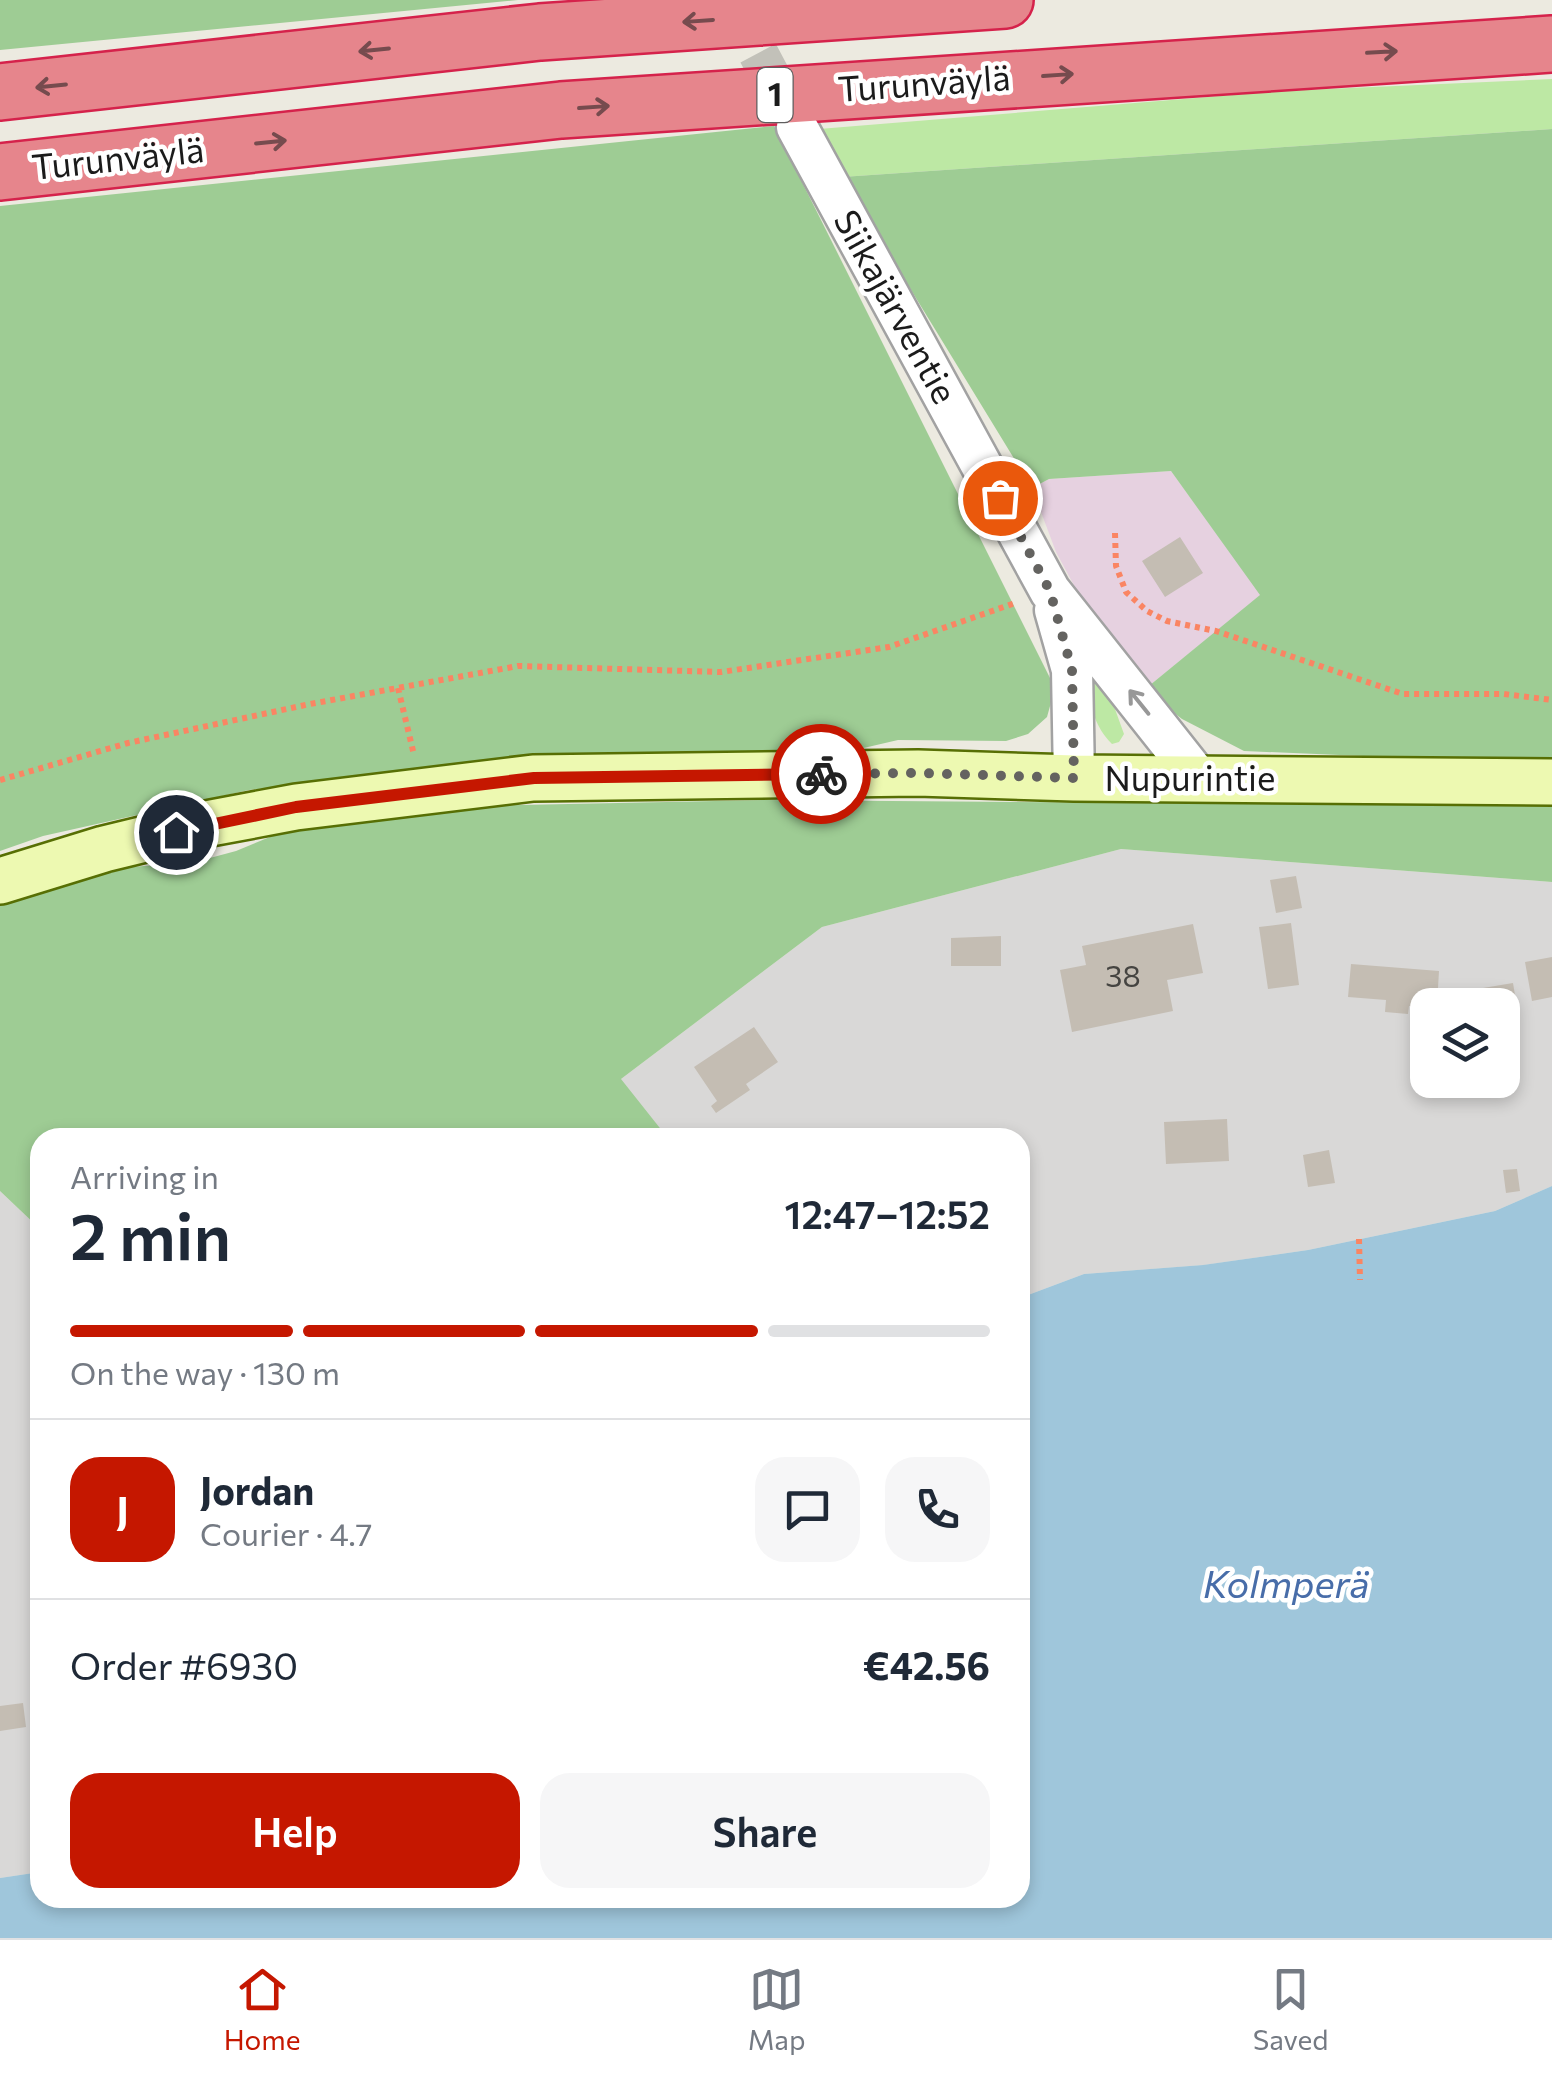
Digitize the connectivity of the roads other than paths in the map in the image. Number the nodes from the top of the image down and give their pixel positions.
1 (1005, 0) edge
2 (1552, 44) edge
3 (0, 92) edge
4 (797, 128) tunnel mouth
5 (0, 172) edge
6 (1050, 591) junction
7 (1074, 778) junction
8 (1199, 778) junction
9 (1552, 782) edge
10 (0, 881) edge

1 -> 3 highway, 1
5 -> 2 highway, Turunväylä / 1
4 - 6 street, Siikajärventie
6 - 7 street
8 -> 6 street
7 - 8 main road, Nupurintie
7 - 10 main road, Nupurintie
8 - 9 main road, Nupurintie

